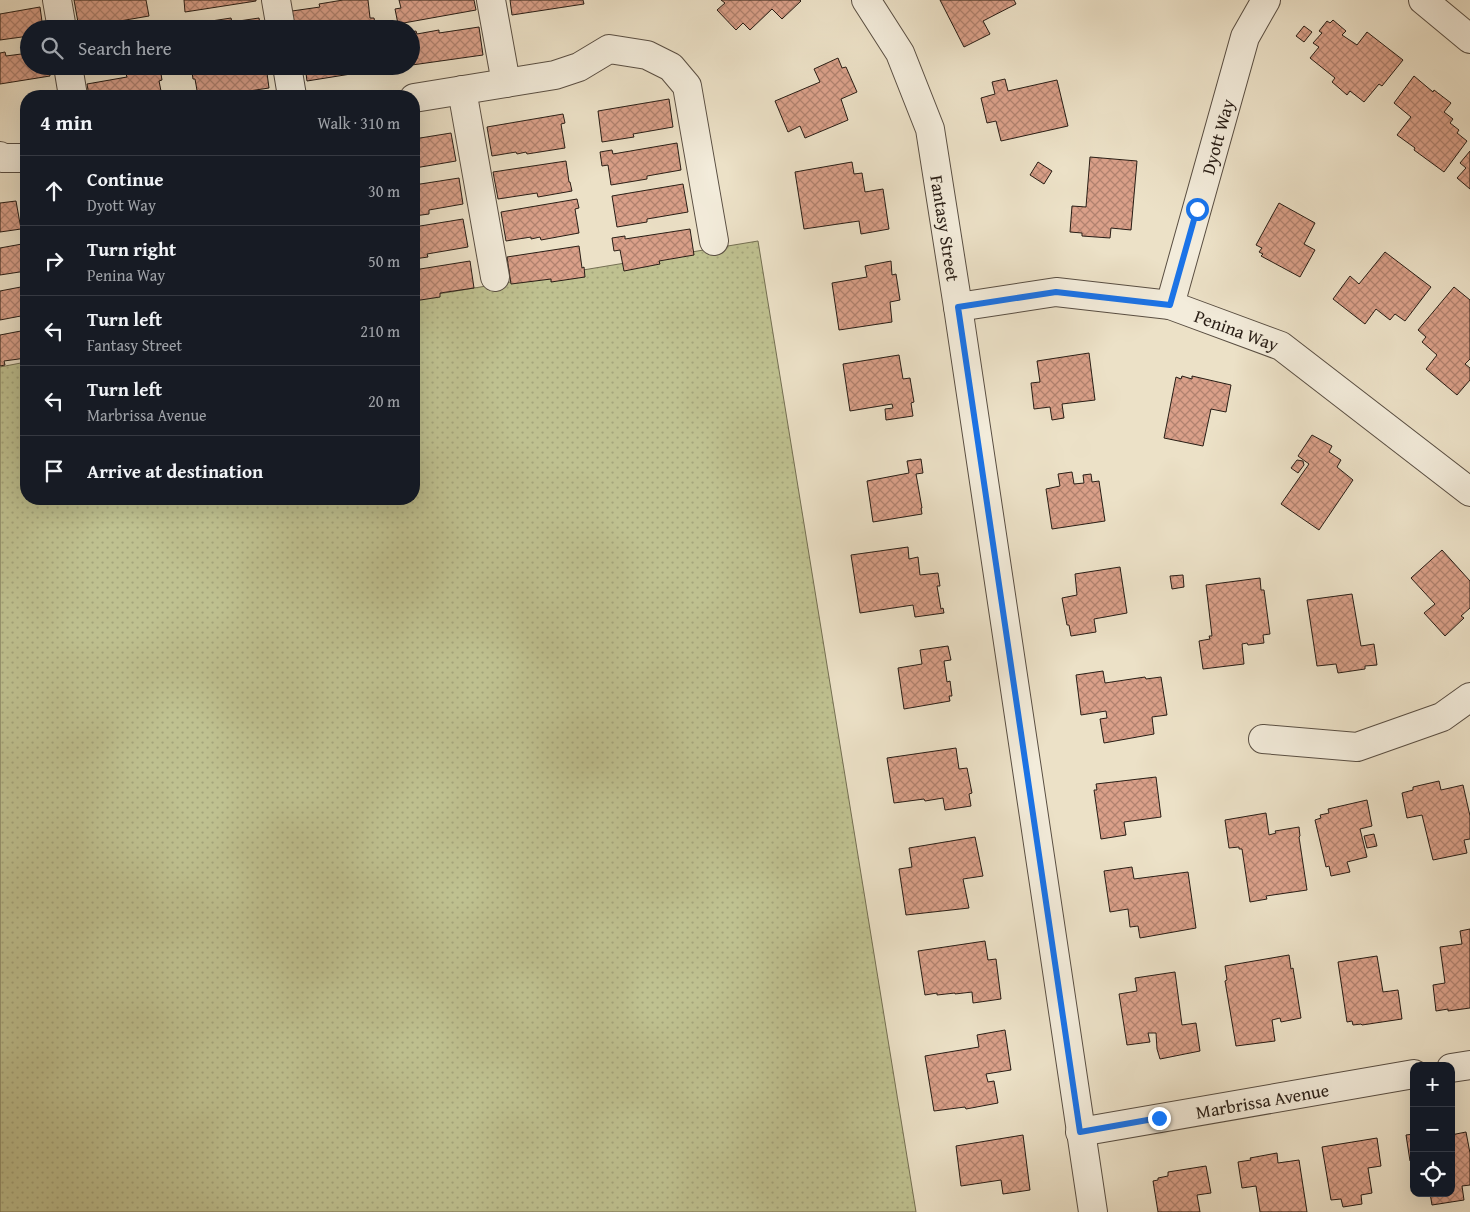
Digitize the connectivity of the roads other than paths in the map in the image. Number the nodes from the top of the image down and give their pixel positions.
1 (57, 0) edge
2 (276, 0) edge
3 (491, 0) edge
4 (866, 0) edge
5 (1266, 0) edge
6 (1423, 0) edge
7 (60, 20) edge
8 (279, 20) edge
9 (1470, 39) edge
10 (70, 75) edge
11 (288, 75) edge
12 (506, 83) junction
13 (72, 90) edge
14 (291, 90) edge
15 (462, 90) junction
16 (420, 97) edge
17 (0, 156) edge
18 (20, 158) edge
19 (714, 241) dead end
20 (495, 277) dead end
21 (1170, 305) junction
22 (958, 307) junction
23 (1470, 492) edge
24 (1470, 697) edge
25 (1263, 739) dead end
26 (1470, 1065) edge
27 (1455, 1067) edge
28 (1410, 1075) edge
29 (1080, 1132) junction
30 (1093, 1212) edge

1 - 7 street
2 - 8 street
3 - 12 street
4 - 22 street, Fantasy Street
5 - 21 street, Dyott Way
6 - 9 street
10 - 13 street
11 - 14 street
12 - 15 street
12 - 19 street
15 - 16 street
15 - 20 street
17 - 18 street
21 - 22 street, Penina Way
21 - 23 street, Penina Way
22 - 29 street, Fantasy Street
24 - 25 street
26 - 27 street
28 - 29 street, Marbrissa Avenue
29 - 30 street, Fantasy Street

